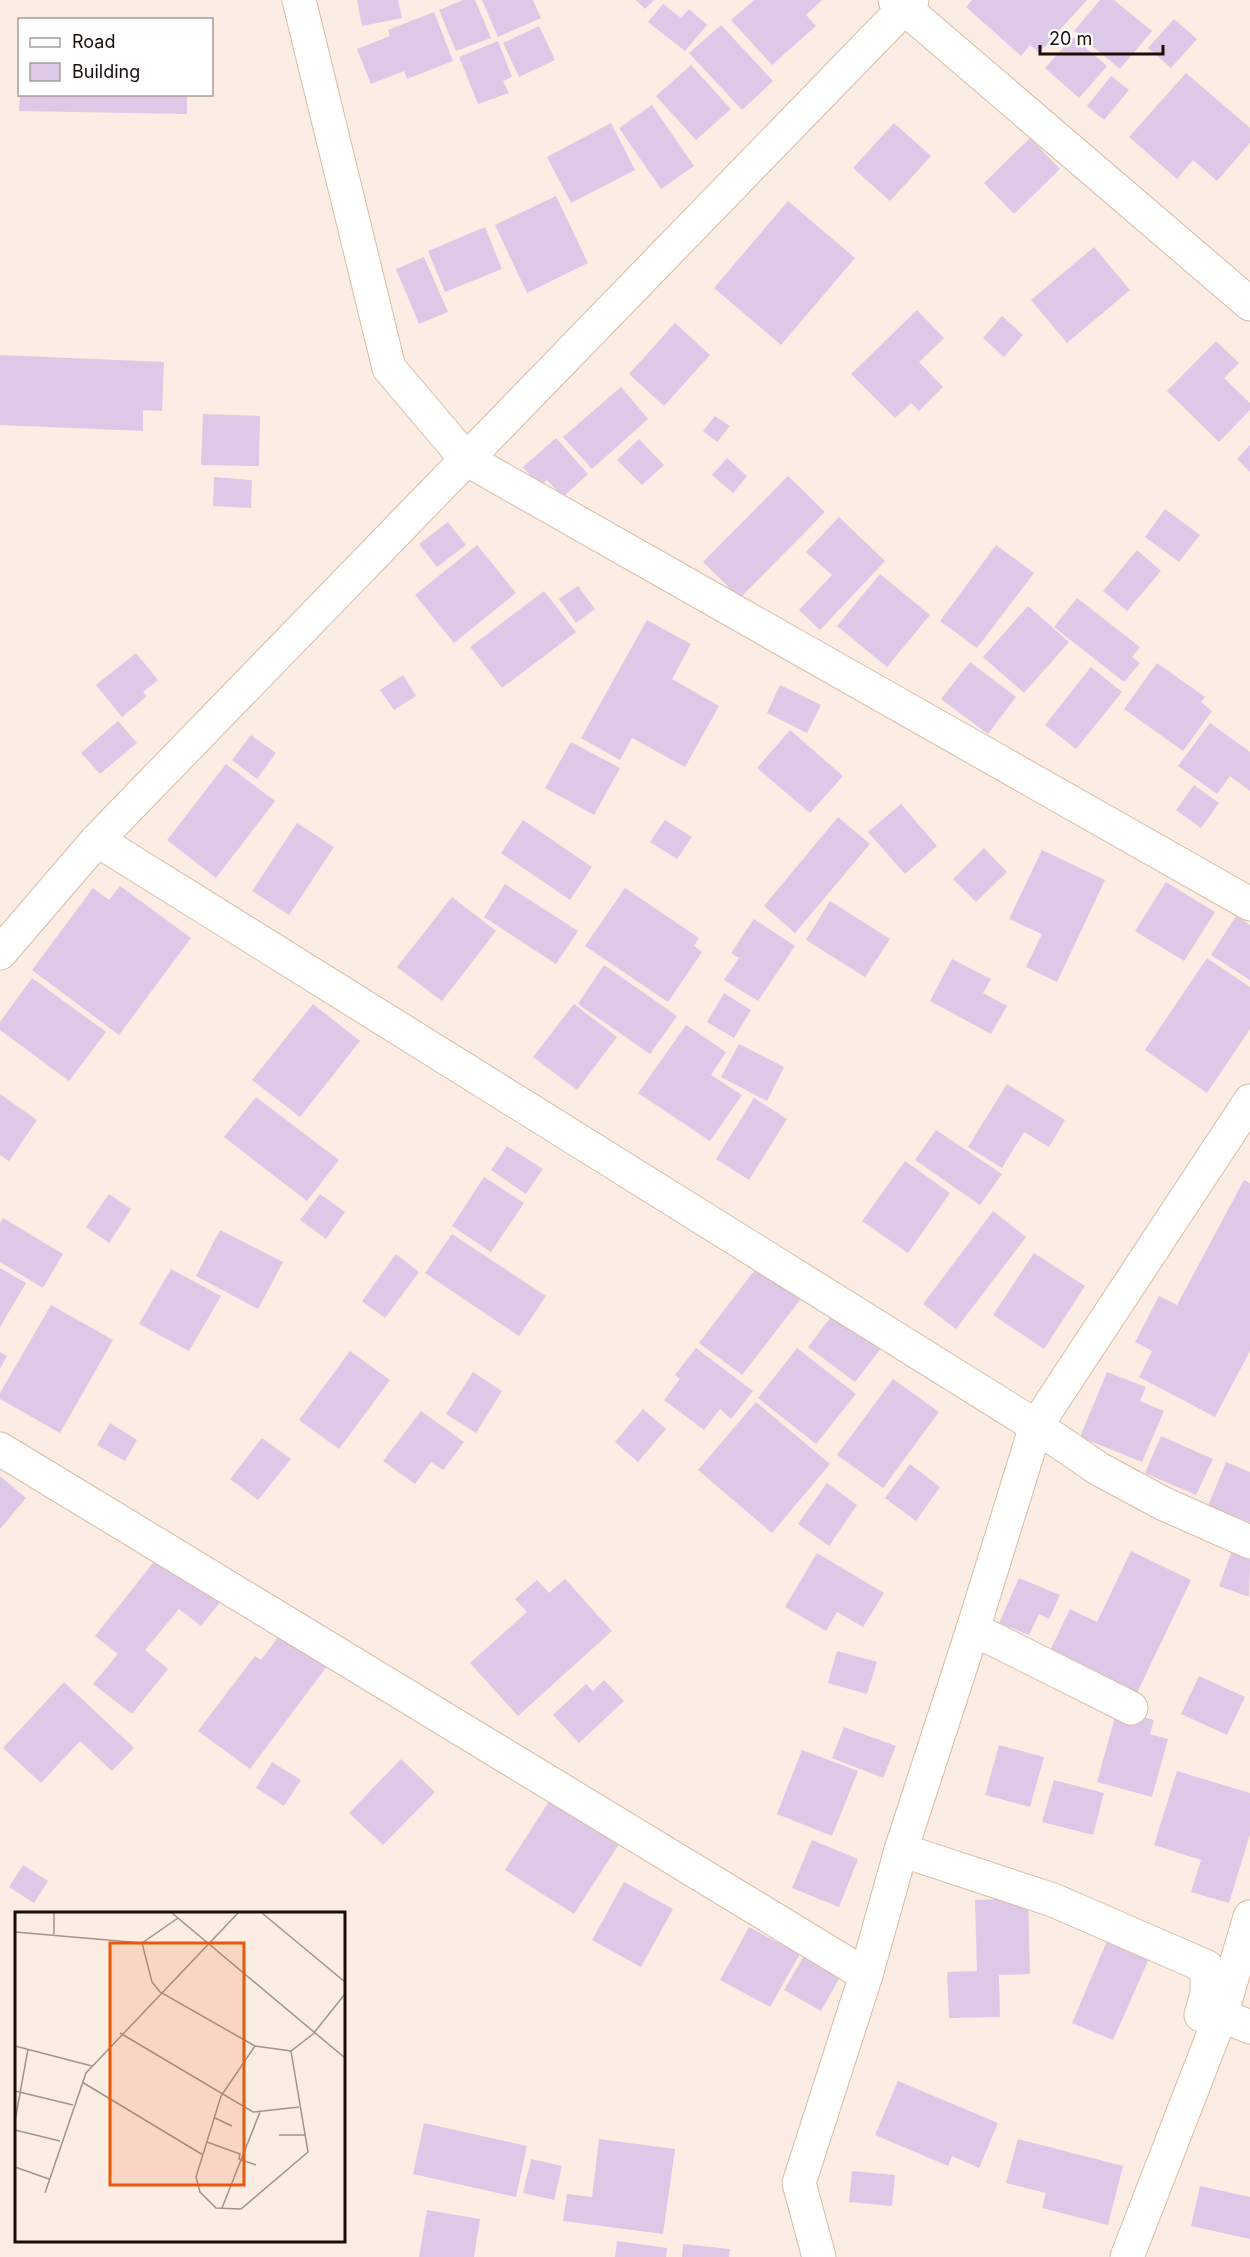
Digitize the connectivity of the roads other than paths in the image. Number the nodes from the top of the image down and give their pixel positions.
1 (299, 0) edge
2 (904, 3) edge
3 (1250, 304) edge
4 (466, 459) junction
5 (97, 840) junction
6 (1250, 904) edge
7 (0, 953) edge
8 (1250, 1101) edge
9 (1036, 1425) junction
10 (0, 1449) edge
11 (1250, 1542) edge
12 (974, 1629) junction
13 (1131, 1707) dead end
14 (901, 1850) junction
15 (1250, 1917) edge
16 (866, 1975) junction
17 (1236, 2021) edge
18 (819, 2257) edge
19 (1127, 2257) edge

1 - 4 street
2 - 3 street
2 - 4 street
4 - 5 street
4 - 6 street
5 - 7 street
5 - 9 street
8 - 9 street
9 - 11 street
9 - 12 street
10 - 16 street
12 - 13 street
12 - 14 street
14 - 16 street
14 - 17 street
15 - 17 street
16 - 18 street
17 - 19 street

